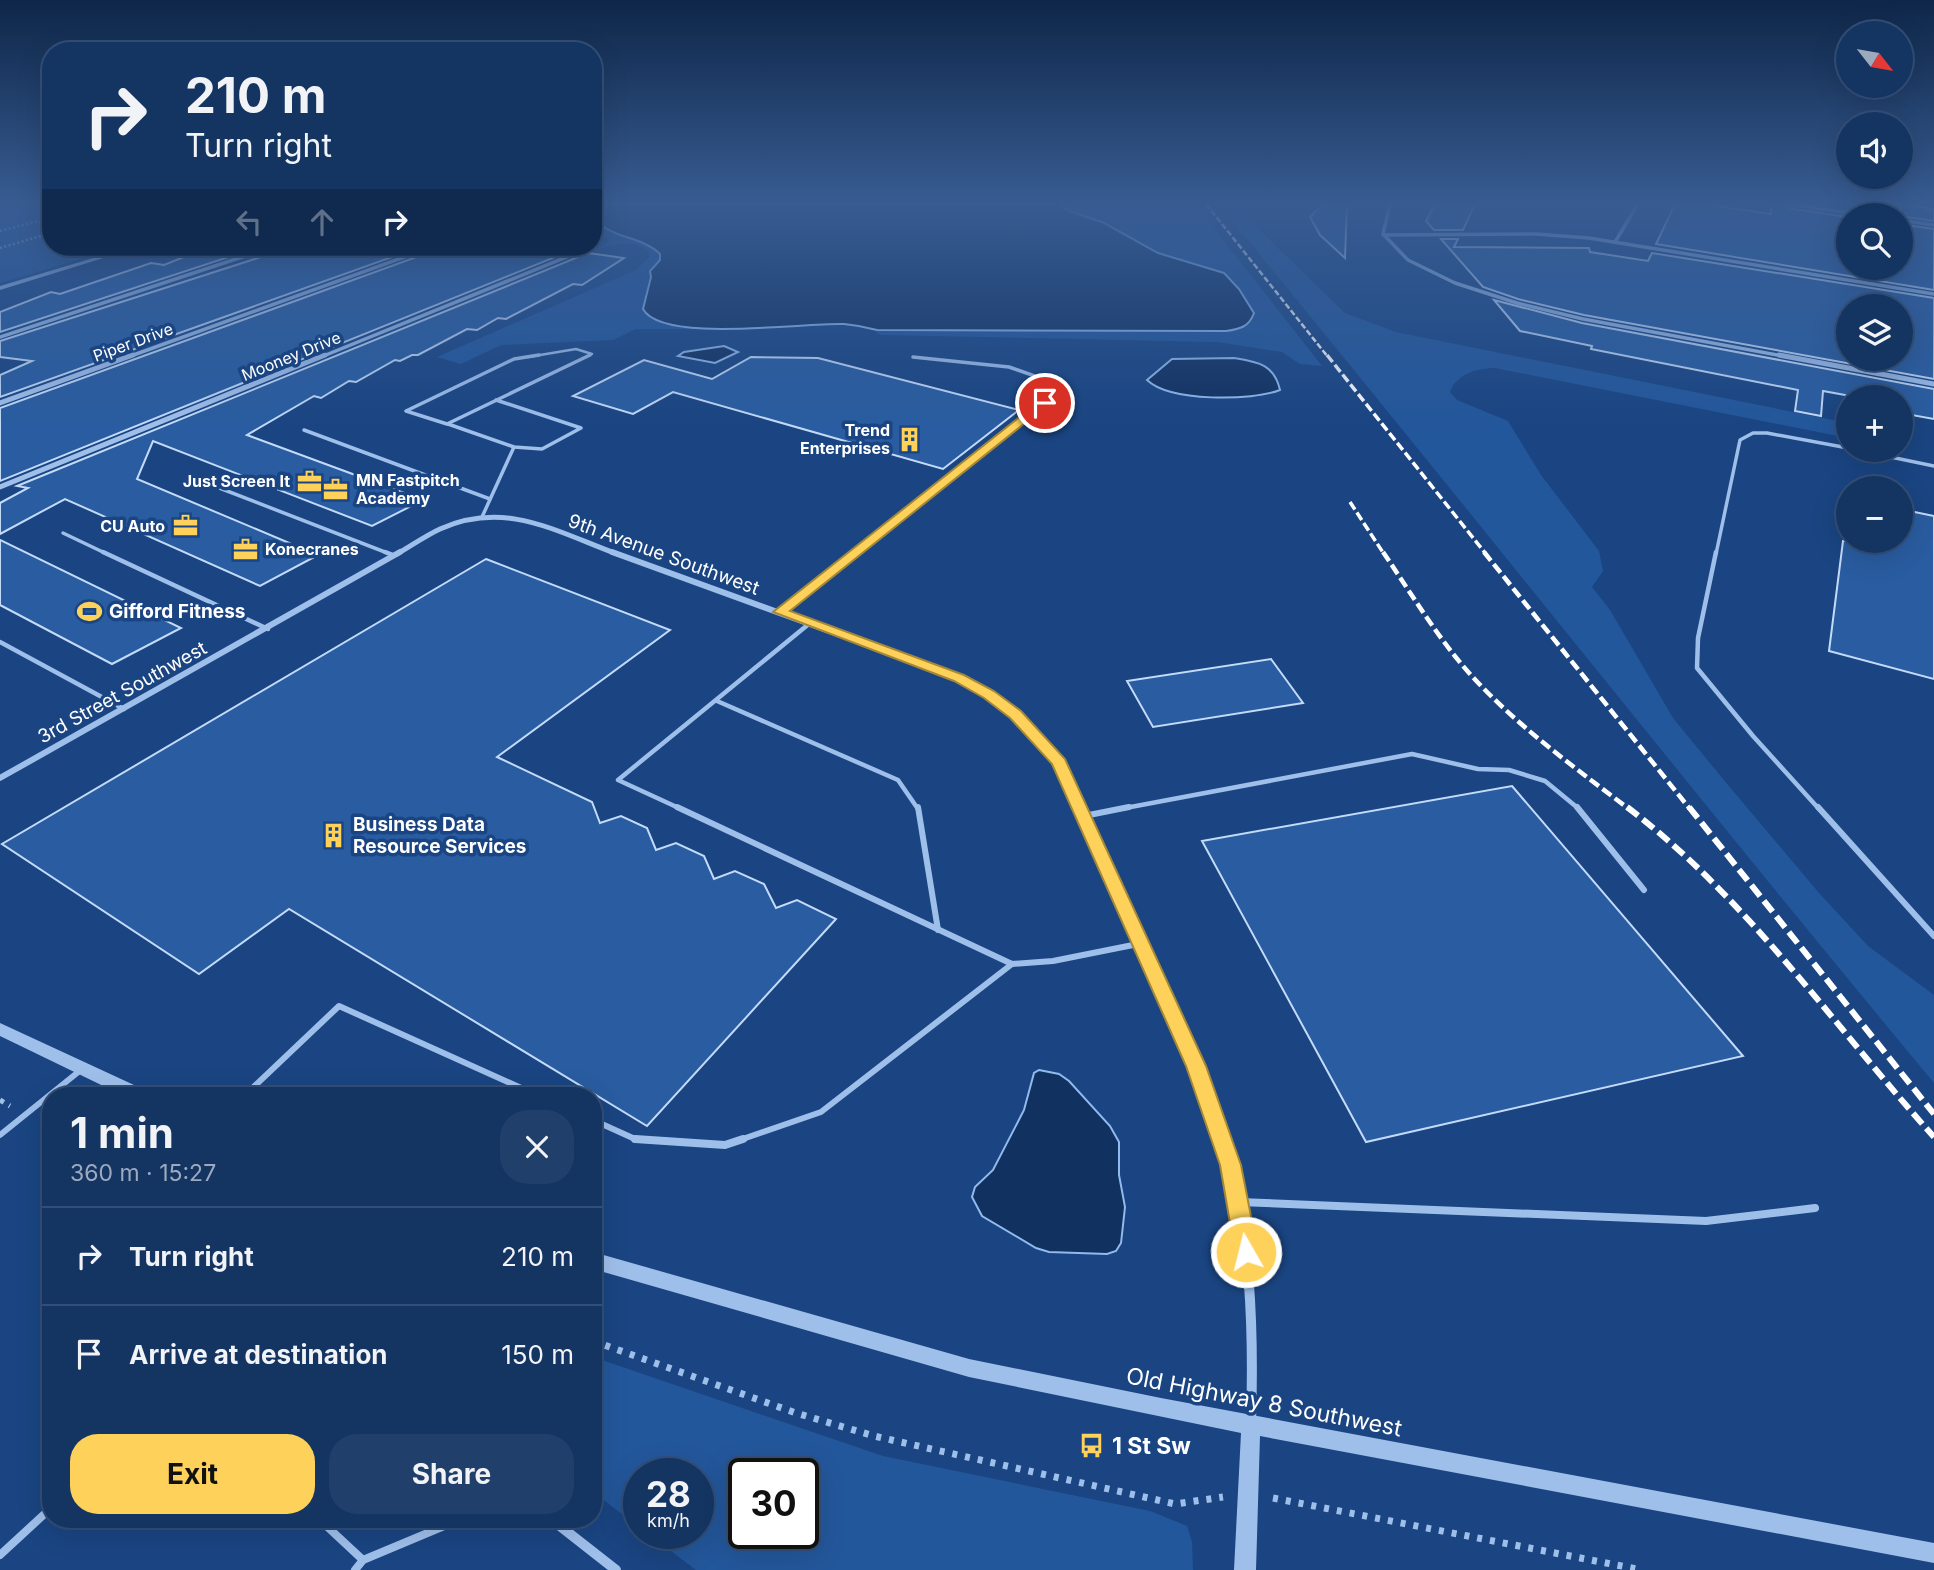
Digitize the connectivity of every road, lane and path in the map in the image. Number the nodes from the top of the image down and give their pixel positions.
1 (36, 277) edge
2 (181, 277) edge
3 (348, 277) edge
4 (515, 277) edge
5 (1443, 277) edge
6 (1831, 277) edge
7 (0, 288) edge
8 (1934, 294) edge
9 (0, 337) edge
10 (913, 357) dead end
11 (1934, 384) edge
12 (496, 400) junction
13 (0, 403) edge
14 (447, 424) junction
15 (304, 430) dead end
16 (1836, 446) edge
17 (514, 447) junction
18 (1913, 462) edge
19 (1934, 466) edge
20 (196, 478) dead end
21 (0, 487) edge
22 (491, 499) junction
23 (482, 517) junction
24 (64, 533) dead end
25 (393, 555) junction
26 (780, 612) junction
27 (810, 623) junction
28 (268, 629) junction
29 (0, 642) edge
30 (717, 701) junction
31 (124, 709) junction
32 (0, 778) edge
33 (1084, 816) junction
34 (1644, 890) dead end
35 (938, 930) junction
36 (1934, 936) edge
37 (1143, 943) junction
38 (1012, 964) junction
39 (0, 1029) edge
40 (82, 1069) junction
41 (60, 1087) edge
42 (121, 1087) edge
43 (254, 1087) edge
44 (519, 1087) edge
45 (42, 1101) edge
46 (602, 1124) edge
47 (0, 1135) edge
48 (1239, 1202) junction
49 (1815, 1208) dead end
50 (602, 1263) edge
51 (602, 1343) edge
52 (1251, 1425) junction
53 (1249, 1494) junction
54 (42, 1516) edge
55 (328, 1528) edge
56 (439, 1528) edge
57 (562, 1528) edge
58 (1934, 1553) edge
59 (0, 1555) edge
60 (363, 1560) junction
61 (355, 1570) edge
62 (616, 1570) edge
63 (1245, 1570) edge
64 (1642, 1570) edge

1 - 7 street
2 - 9 street
3 - 13 street, Piper Drive
4 - 21 street, Mooney Drive
5 - 11 street
6 - 8 street
10 - 26 lane
12 - 14 lane
12 - 14 lane
12 - 17 lane
14 - 17 lane
15 - 22 lane
16 - 36 lane
17 - 22 lane
18 - 19 lane
20 - 25 lane
22 - 23 lane
23 - 25 street, 3rd Street Southwest
23 - 26 street, 9th Avenue Southwest
24 - 28 lane
25 - 28 street, 3rd Street Southwest
26 - 27 street, 9th Avenue Southwest
27 - 30 lane
27 - 33 street, 9th Avenue Southwest
28 - 31 street, 3rd Street Southwest
29 - 31 lane
30 - 35 lane
30 - 35 lane
31 - 32 street, 3rd Street Southwest
33 - 34 lane
33 - 37 street, 9th Avenue Southwest
35 - 38 lane
37 - 38 lane
37 - 48 street, 9th Avenue Southwest
38 - 46 lane
39 - 40 street
40 - 41 lane
40 - 42 street
43 - 44 lane
45 - 47 lane
48 - 49 lane
48 - 52 street, 9th Avenue Southwest
50 - 52 street, Old Highway 8 Southwest
51 - 53 path
52 - 53 street
52 - 58 street, Old Highway 8 Southwest
53 - 63 street
53 - 64 path
54 - 59 lane
55 - 60 lane
56 - 60 lane
57 - 62 street
60 - 61 lane

